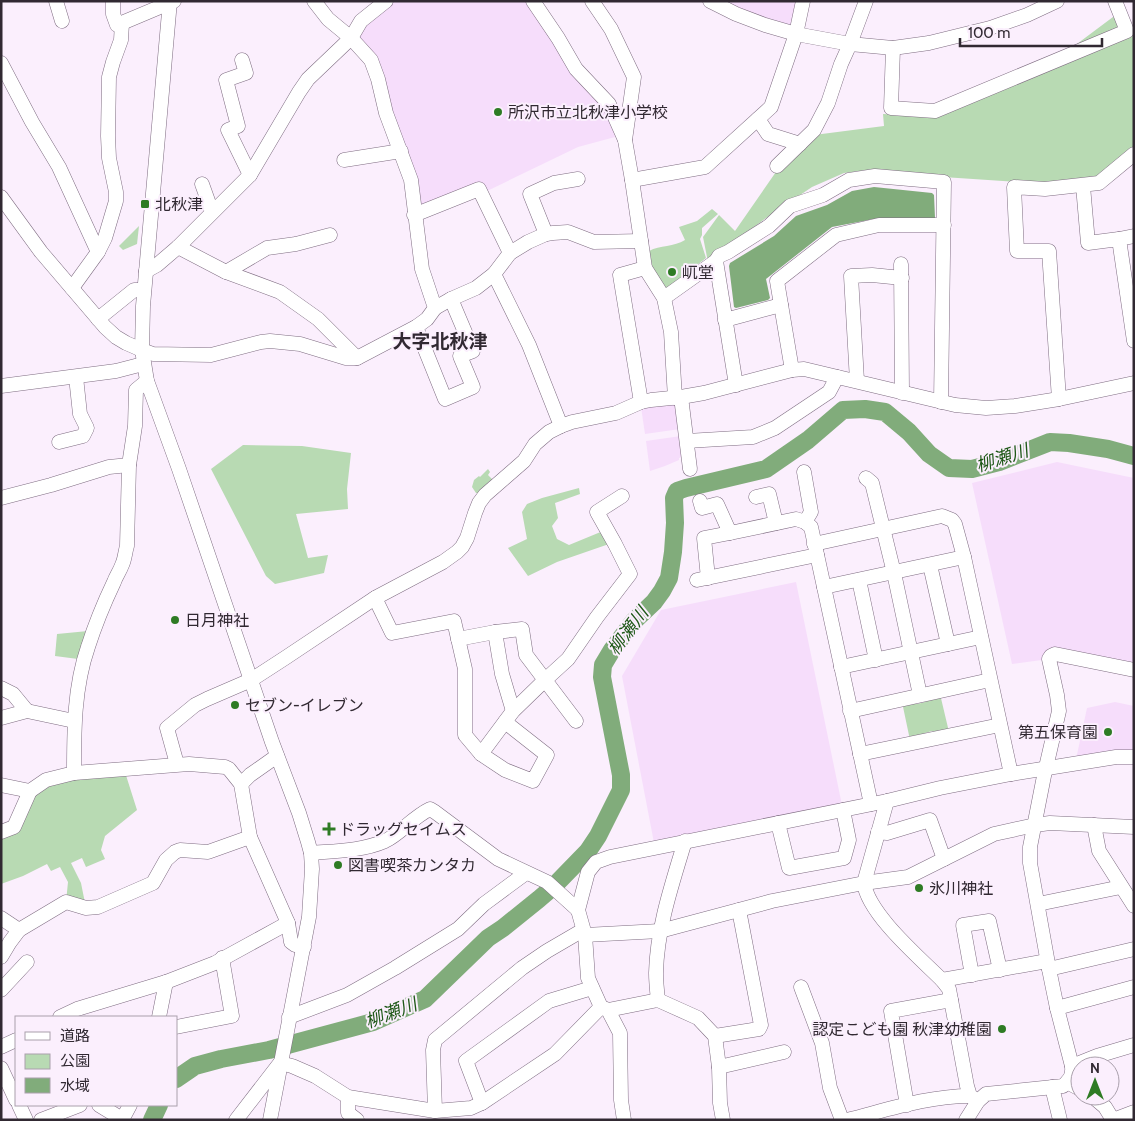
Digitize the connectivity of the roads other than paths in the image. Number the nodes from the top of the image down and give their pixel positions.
1 (56, 1) edge
2 (113, 1) edge
3 (314, 1) edge
4 (386, 1) edge
5 (533, 1) edge
6 (592, 1) edge
7 (710, 1) edge
8 (803, 1) edge
9 (866, 1) edge
10 (1022, 1) edge
11 (1057, 1) edge
12 (1116, 1) edge
13 (172, 2) edge
14 (1027, 15) junction
15 (62, 21) dead end
16 (122, 23) junction
17 (796, 34) junction
18 (351, 38) junction
19 (850, 44) junction
20 (894, 48) junction
21 (242, 60) dead end
22 (1, 63) edge
23 (758, 119) junction
24 (625, 140) junction
25 (800, 144) junction
26 (400, 151) junction
27 (1134, 154) edge
28 (344, 160) dead end
29 (777, 166) dead end
30 (250, 175) junction
31 (578, 179) dead end
32 (632, 180) junction
33 (202, 184) dead end
34 (1083, 186) junction
35 (1, 197) edge
36 (212, 212) junction
37 (414, 214) junction
38 (944, 224) junction
39 (546, 234) junction
40 (330, 235) dead end
41 (1134, 236) edge
42 (1119, 238) junction
43 (641, 241) junction
44 (178, 247) junction
45 (98, 252) junction
46 (510, 253) junction
47 (716, 260) junction
48 (645, 268) junction
49 (146, 270) junction
50 (226, 272) junction
51 (494, 274) junction
52 (72, 288) junction
53 (144, 290) junction
54 (664, 298) junction
55 (452, 299) junction
56 (781, 306) junction
57 (435, 308) junction
58 (98, 319) junction
59 (725, 320) junction
60 (416, 328) junction
61 (1134, 340) edge
62 (142, 357) junction
63 (357, 358) junction
64 (792, 370) junction
65 (837, 376) junction
66 (76, 377) junction
67 (147, 381) junction
68 (857, 381) junction
69 (1134, 383) edge
70 (736, 385) junction
71 (1, 386) edge
72 (902, 393) junction
73 (678, 398) junction
74 (1059, 399) junction
75 (642, 402) junction
76 (941, 402) junction
77 (561, 426) junction
78 (687, 441) junction
79 (59, 442) dead end
80 (129, 465) junction
81 (690, 468) dead end
82 (804, 472) dead end
83 (866, 478) dead end
84 (622, 496) dead end
85 (756, 497) dead end
86 (1, 498) edge
87 (700, 501) dead end
88 (805, 522) junction
89 (776, 523) junction
90 (883, 529) junction
91 (730, 533) junction
92 (816, 550) junction
93 (964, 558) junction
94 (930, 565) junction
95 (894, 573) junction
96 (859, 580) junction
97 (824, 588) junction
98 (374, 598) junction
99 (495, 632) junction
100 (981, 638) junction
101 (458, 639) junction
102 (948, 644) junction
103 (911, 652) junction
104 (876, 660) junction
105 (841, 667) junction
106 (1134, 670) edge
107 (251, 680) junction
108 (545, 680) junction
109 (990, 680) junction
110 (1, 688) edge
111 (920, 695) junction
112 (27, 711) junction
113 (850, 711) junction
114 (509, 716) junction
115 (1, 718) edge
116 (74, 721) junction
117 (576, 721) dead end
118 (1000, 725) junction
119 (481, 754) junction
120 (860, 754) junction
121 (277, 756) junction
122 (1134, 758) edge
123 (177, 764) junction
124 (1046, 768) junction
125 (74, 773) junction
126 (1011, 774) junction
127 (241, 784) junction
128 (1, 785) edge
129 (30, 790) junction
130 (887, 801) junction
131 (871, 804) junction
132 (843, 810) junction
133 (778, 823) junction
134 (1035, 825) junction
135 (1094, 825) junction
136 (1134, 827) edge
137 (1, 832) edge
138 (878, 832) junction
139 (250, 837) junction
140 (685, 841) junction
141 (311, 853) junction
142 (944, 859) junction
143 (526, 872) junction
144 (864, 883) junction
145 (1122, 887) junction
146 (1038, 904) junction
147 (1134, 906) edge
148 (578, 910) junction
149 (738, 910) junction
150 (1, 918) edge
151 (288, 923) junction
152 (20, 930) junction
153 (660, 931) junction
154 (584, 933) junction
155 (304, 947) junction
156 (1134, 949) edge
157 (1, 957) edge
158 (222, 958) junction
159 (27, 962) dead end
160 (1048, 965) junction
161 (1000, 970) junction
162 (972, 975) junction
163 (942, 980) junction
164 (166, 982) junction
165 (802, 987) dead end
166 (1134, 987) edge
167 (592, 988) junction
168 (1, 990) edge
169 (658, 1000) junction
170 (951, 1000) junction
171 (1057, 1008) junction
172 (604, 1009) junction
173 (62, 1016) edge
174 (159, 1016) edge
175 (289, 1019) junction
176 (178, 1027) edge
177 (715, 1036) junction
178 (15, 1040) edge
179 (1134, 1045) edge
180 (1, 1047) edge
181 (784, 1052) dead end
182 (1097, 1056) edge
183 (1070, 1058) edge
184 (281, 1062) junction
185 (719, 1066) junction
186 (1, 1068) edge
187 (1070, 1078) edge
188 (1067, 1082) junction
189 (1070, 1084) edge
190 (1052, 1087) junction
191 (348, 1097) junction
192 (15, 1098) edge
193 (974, 1099) junction
194 (482, 1103) junction
195 (907, 1105) junction
196 (19, 1106) edge
197 (77, 1106) edge
198 (101, 1106) edge
199 (129, 1106) edge
200 (1104, 1106) edge
201 (435, 1111) junction
202 (1134, 1112) edge
203 (122, 1119) edge
204 (355, 1119) edge
205 (26, 1120) edge
206 (41, 1120) edge
207 (236, 1120) edge
208 (270, 1120) edge
209 (624, 1120) edge
210 (723, 1120) edge
211 (842, 1120) edge
212 (847, 1120) edge
213 (966, 1120) edge
214 (1060, 1120) edge
215 (1113, 1120) edge

1 - 15 street
2 - 16 street
3 - 18 street
4 - 18 street
5 - 24 street
6 - 24 street
7 - 17 street
8 - 17 street
9 - 19 street
10 - 14 street
11 - 14 street
12 - 20 street
13 - 16 street
13 - 49 street
14 - 20 street
16 - 45 street
17 - 19 street
17 - 23 street
18 - 26 street
18 - 30 street
19 - 20 street
19 - 25 street
21 - 30 street
22 - 45 street
23 - 25 street
23 - 32 street
24 - 32 street
25 - 29 street
26 - 28 street
26 - 37 street
27 - 34 street
30 - 36 street
31 - 39 street
32 - 43 street
33 - 36 street
34 - 42 street
34 - 74 street
35 - 52 street
36 - 44 street
37 - 46 street
37 - 57 street
38 - 47 street
38 - 56 street
38 - 76 street
39 - 43 street
39 - 46 street
40 - 50 street
41 - 42 street
42 - 61 street
43 - 48 street
44 - 49 street
44 - 50 street
45 - 52 street
46 - 51 street
47 - 54 street
47 - 59 street
48 - 54 street
48 - 75 street
49 - 53 street
50 - 63 street
51 - 55 street
51 - 77 street
52 - 58 street
53 - 58 street
53 - 62 street
54 - 73 street
55 - 57 street
55 - 60 street
56 - 59 street
56 - 64 street
57 - 60 street
58 - 62 street
59 - 70 street
60 - 63 street
62 - 63 street
62 - 66 street
62 - 67 street
64 - 65 street
64 - 70 street
65 - 68 street
65 - 78 street
66 - 71 street
66 - 79 street
67 - 80 street
67 - 107 street
68 - 72 street
68 - 72 street
69 - 74 street
70 - 73 street
72 - 76 street
73 - 75 street
73 - 78 street
74 - 76 street
75 - 77 street
77 - 98 street
78 - 81 street
80 - 86 street
80 - 116 street
82 - 88 street
83 - 90 street
84 - 108 street
85 - 89 street
87 - 91 street
88 - 89 street
88 - 92 street
89 - 91 street
90 - 92 street
90 - 93 street
90 - 95 street
91 - 92 street
92 - 97 street
93 - 94 street
93 - 100 street
94 - 95 street
94 - 102 street
95 - 96 street
95 - 103 street
96 - 97 street
96 - 104 street
97 - 105 street
98 - 101 street
98 - 107 street
99 - 101 street
99 - 108 street
99 - 114 street
100 - 102 street
100 - 109 street
101 - 119 street
102 - 103 street
103 - 104 street
103 - 111 street
104 - 105 street
105 - 113 street
106 - 124 street
107 - 121 street
107 - 123 street
108 - 114 street
108 - 117 street
109 - 111 street
109 - 118 street
110 - 112 street
111 - 113 street
112 - 115 street
112 - 116 street
113 - 120 street
114 - 119 street
114 - 119 street
116 - 125 street
118 - 120 street
118 - 126 street
120 - 131 street
121 - 127 street
121 - 141 street
122 - 124 street
123 - 125 street
123 - 127 street
124 - 126 street
124 - 134 street
125 - 129 street
126 - 130 street
127 - 139 street
128 - 129 street
129 - 137 street
130 - 131 street
130 - 138 street
131 - 132 street
132 - 133 street
132 - 133 street
133 - 140 street
134 - 135 street
134 - 142 street
134 - 146 street
135 - 136 street
135 - 145 street
138 - 142 street
138 - 144 street
139 - 151 street
139 - 152 street
140 - 148 street
140 - 153 street
141 - 143 street
141 - 155 street
142 - 144 street
143 - 148 street
143 - 175 street
144 - 149 street
144 - 163 street
145 - 146 street
145 - 147 street
146 - 160 street
148 - 154 street
149 - 153 street
149 - 177 street
150 - 152 street
151 - 155 street
151 - 158 street
152 - 157 street
153 - 154 street
153 - 169 street
154 - 167 street
154 - 201 street
155 - 175 street
156 - 160 street
158 - 164 street
158 - 176 street
159 - 168 street
160 - 161 street
160 - 171 street
161 - 162 street
161 - 162 street
162 - 163 street
163 - 170 street
164 - 173 street
164 - 174 street
165 - 211 street
166 - 171 street
167 - 172 street
167 - 194 street
169 - 172 street
169 - 177 street
170 - 193 street
170 - 195 street
171 - 183 street
172 - 194 street
172 - 209 street
175 - 184 street
177 - 185 street
178 - 180 street
179 - 182 street
181 - 185 street
184 - 191 street
184 - 207 street
184 - 208 street
185 - 210 street
186 - 192 street
187 - 188 street
188 - 189 street
188 - 190 street
190 - 193 street
190 - 214 street
191 - 201 street
191 - 204 street
193 - 195 street
193 - 213 street
194 - 201 street
195 - 212 street
196 - 205 street
197 - 206 street
198 - 203 street
199 - 203 street
200 - 215 street
202 - 215 street

